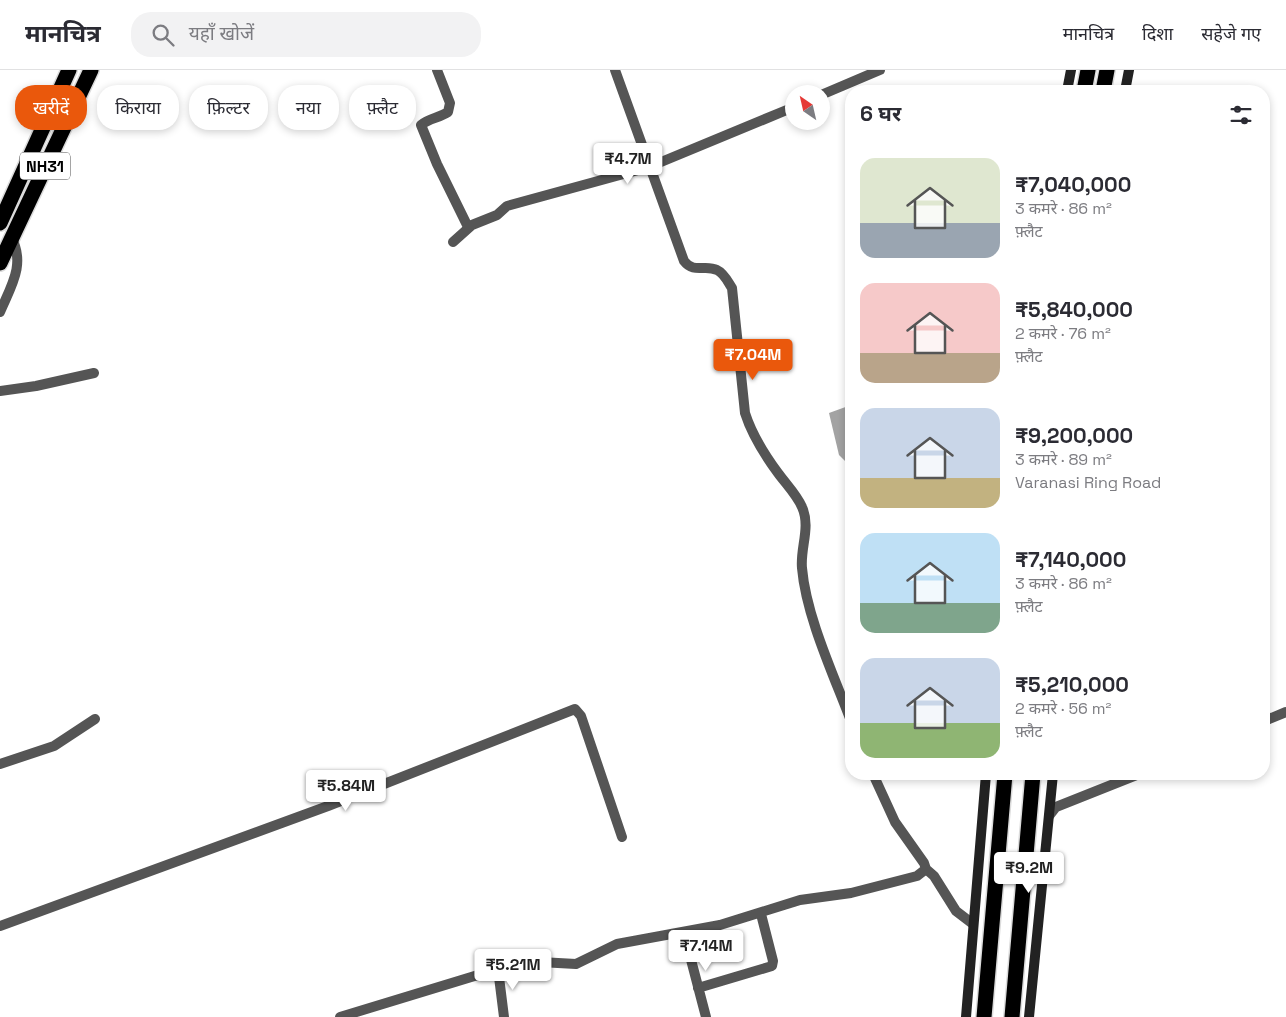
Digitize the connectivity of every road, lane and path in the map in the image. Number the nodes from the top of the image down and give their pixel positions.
1 (68, 70) edge
2 (91, 70) edge
3 (437, 70) edge
4 (614, 70) edge
5 (880, 70) edge
6 (1071, 70) edge
7 (1088, 70) edge
8 (1107, 70) edge
9 (1129, 70) edge
10 (1068, 85) edge
11 (1085, 85) edge
12 (1104, 85) edge
13 (1126, 85) edge
14 (830, 91) edge
15 (785, 111) edge
16 (649, 167) junction
17 (0, 223) edge
18 (468, 227) junction
19 (10, 237) junction
20 (453, 242) dead end
21 (0, 264) edge
22 (0, 312) edge
23 (94, 373) dead end
24 (0, 391) edge
25 (845, 705) edge
26 (1286, 712) edge
27 (95, 719) dead end
28 (1270, 719) edge
29 (0, 764) edge
30 (876, 780) edge
31 (985, 780) edge
32 (1004, 780) edge
33 (1032, 780) edge
34 (1052, 780) edge
35 (1124, 780) edge
36 (1049, 816) junction
37 (622, 837) dead end
38 (926, 869) junction
39 (761, 914) junction
40 (973, 924) junction
41 (0, 926) edge
42 (684, 933) junction
43 (498, 969) junction
44 (698, 988) junction
45 (340, 1017) edge
46 (504, 1017) edge
47 (706, 1017) edge
48 (966, 1017) edge
49 (984, 1017) edge
50 (1012, 1017) edge
51 (1029, 1017) edge

1 - 17 highway, NH31
2 - 19 highway, NH31
3 - 18 street
4 - 16 street
5 - 14 street
6 - 10 street
7 - 11 highway
8 - 12 highway
9 - 13 street
15 - 16 street
16 - 18 street
16 - 25 street
18 - 20 street
19 - 21 highway, NH31
19 - 22 street
23 - 24 street
26 - 28 street
27 - 29 street
30 - 38 street
31 - 40 street
32 - 49 highway
33 - 50 highway
34 - 36 street
35 - 36 street
36 - 51 street
37 - 41 street
38 - 39 street
38 - 40 street
39 - 42 street
39 - 44 street
40 - 48 street
42 - 43 street
42 - 44 street
43 - 45 street
43 - 46 street
44 - 47 street

